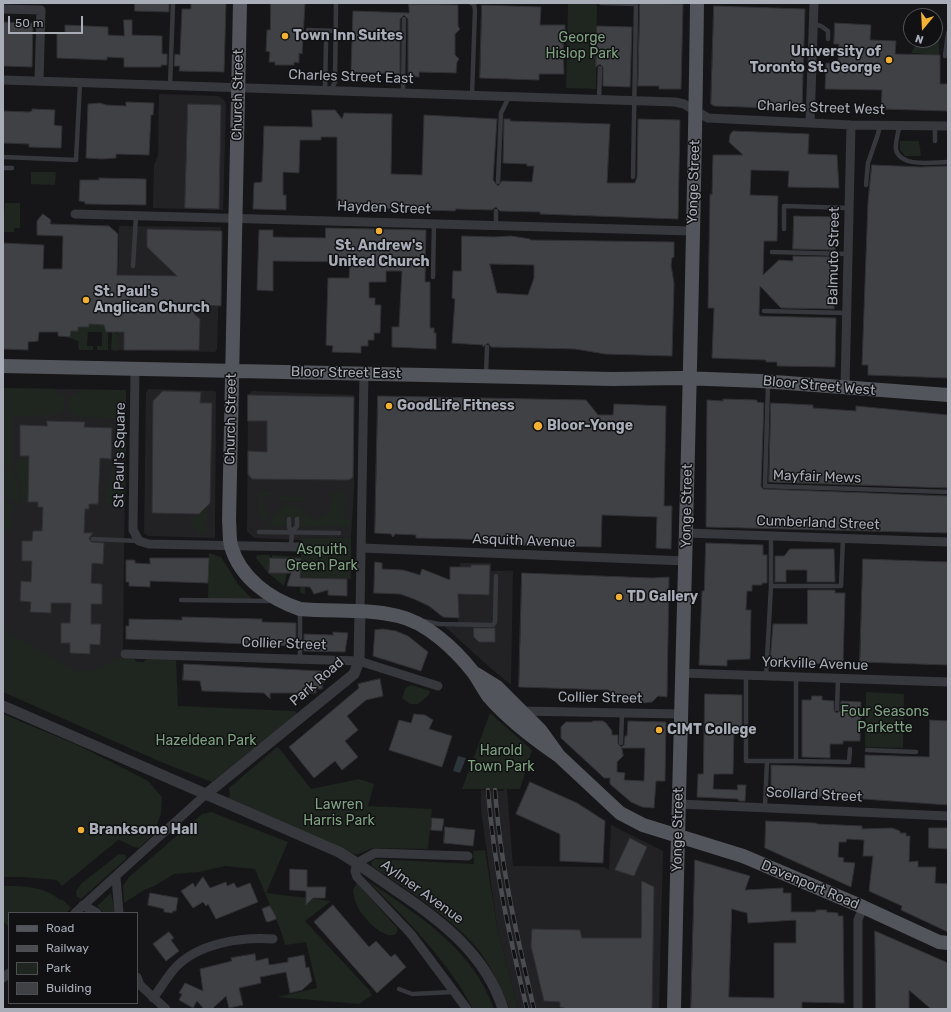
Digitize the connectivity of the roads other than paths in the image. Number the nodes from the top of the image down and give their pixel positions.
1 (173, 3) edge
2 (240, 3) edge
3 (336, 3) edge
4 (471, 3) edge
5 (601, 3) edge
6 (697, 3) edge
7 (814, 3) edge
8 (3, 9) edge
9 (404, 19) dead end
10 (813, 24) junction
11 (308, 30) dead end
12 (336, 30) junction
13 (948, 33) edge
14 (828, 39) dead end
15 (326, 43) dead end
16 (945, 56) dead end
17 (600, 68) dead end
18 (3, 80) edge
19 (39, 81) junction
20 (80, 83) junction
21 (170, 86) junction
22 (238, 87) junction
23 (328, 90) junction
24 (403, 93) junction
25 (472, 95) junction
26 (509, 96) junction
27 (599, 99) junction
28 (633, 101) junction
29 (696, 111) junction
30 (810, 123) junction
31 (880, 124) junction
32 (851, 125) junction
33 (900, 125) junction
34 (935, 126) junction
35 (948, 126) edge
36 (935, 141) dead end
37 (3, 157) edge
38 (948, 162) edge
39 (3, 168) edge
40 (12, 168) dead end
41 (633, 177) dead end
42 (498, 182) dead end
43 (866, 185) dead end
44 (849, 208) junction
45 (496, 211) dead end
46 (75, 214) dead end
47 (136, 216) junction
48 (235, 218) junction
49 (434, 223) junction
50 (496, 225) junction
51 (784, 229) dead end
52 (692, 231) junction
53 (772, 252) dead end
54 (848, 254) junction
55 (133, 266) dead end
56 (433, 277) dead end
57 (764, 311) dead end
58 (847, 313) junction
59 (487, 347) dead end
60 (3, 366) edge
61 (135, 368) junction
62 (232, 370) junction
63 (364, 373) junction
64 (486, 376) junction
65 (690, 378) junction
66 (768, 382) junction
67 (845, 388) junction
68 (948, 395) edge
69 (948, 492) edge
70 (289, 519) dead end
71 (297, 519) dead end
72 (258, 532) dead end
73 (292, 532) junction
74 (338, 533) dead end
75 (687, 533) junction
76 (771, 536) junction
77 (843, 538) junction
78 (93, 539) dead end
79 (139, 541) junction
80 (948, 542) edge
81 (231, 545) junction
82 (295, 547) joint
83 (361, 548) junction
84 (686, 562) junction
85 (496, 576) dead end
86 (771, 586) junction
87 (181, 600) dead end
88 (279, 601) junction
89 (300, 609) junction
90 (360, 612) junction
91 (407, 619) junction
92 (125, 654) dead end
93 (300, 658) junction
94 (359, 662) junction
95 (472, 671) junction
96 (681, 673) junction
97 (746, 676) junction
98 (766, 676) junction
99 (796, 677) junction
100 (838, 678) junction
101 (948, 682) edge
102 (438, 686) dead end
103 (3, 706) edge
104 (837, 709) dead end
105 (520, 711) junction
106 (622, 712) junction
107 (680, 714) junction
108 (621, 743) dead end
109 (850, 749) dead end
110 (867, 750) dead end
111 (916, 752) dead end
112 (560, 756) junction
113 (767, 761) junction
114 (796, 761) junction
115 (205, 795) junction
116 (678, 804) junction
117 (765, 807) junction
118 (948, 816) edge
119 (678, 836) junction
120 (468, 856) dead end
121 (357, 863) junction
122 (116, 878) junction
123 (83, 905) junction
124 (863, 907) junction
125 (76, 912) edge
126 (95, 912) edge
127 (119, 912) edge
128 (273, 938) dead end
129 (945, 945) edge
130 (138, 980) edge
131 (399, 989) dead end
132 (455, 992) junction
133 (153, 998) junction
134 (166, 1009) edge
135 (467, 1009) edge
136 (503, 1009) edge
137 (674, 1009) edge
138 (858, 1009) edge

1 - 21 lane
2 - 22 main road, Church Street
3 - 12 lane
4 - 25 lane
5 - 28 lane
6 - 29 main road, Yonge Street
7 - 10 street
8 - 19 street
9 - 24 lane
10 - 14 lane
10 - 30 street
11 - 12 lane
12 - 23 lane
13 - 16 lane
15 - 23 lane
17 - 27 lane
18 - 19 street, Charles Street East
19 - 20 street, Charles Street East
20 - 21 street, Charles Street East
20 - 37 lane
21 - 22 street, Charles Street East
22 - 23 street, Charles Street East
22 - 48 main road, Church Street
23 - 24 street, Charles Street East
24 - 25 street, Charles Street East
25 - 26 street, Charles Street East
26 - 27 street, Charles Street East
26 - 42 lane
27 - 28 street, Charles Street East
28 - 29 street, Charles Street East
28 - 41 lane
29 - 30 street, Charles Street West
29 - 52 main road, Yonge Street
30 - 32 street, Charles Street West
31 - 32 street, Charles Street West
31 - 33 street, Charles Street West
31 - 43 lane
32 - 44 street, Balmuto Street
33 - 34 street, Charles Street West
33 - 38 lane
34 - 35 street, Charles Street West
34 - 36 lane
39 - 40 lane
44 - 51 lane
44 - 54 street, Balmuto Street
45 - 50 lane
46 - 47 street, Hayden Street
47 - 48 street, Hayden Street
47 - 55 lane
48 - 49 street, Hayden Street
48 - 62 main road, Church Street
49 - 50 street, Hayden Street
49 - 56 lane
50 - 52 street, Hayden Street
52 - 65 main road, Yonge Street
53 - 54 lane
54 - 58 street, Balmuto Street
57 - 58 lane
58 - 67 street, Balmuto Street
59 - 64 lane
60 - 61 main road, Bloor Street East
61 - 62 main road, Bloor Street East
61 - 79 street, St Paul's Square
62 - 63 main road, Bloor Street East
62 - 81 main road, Church Street
63 - 64 main road, Bloor Street East
63 - 83 street, Park Road
64 - 65 main road, Bloor Street East
65 - 66 main road, Bloor Street West
65 - 75 main road, Yonge Street
66 - 67 main road, Bloor Street West
66 - 69 lane, Mayfair Mews
67 - 68 main road, Bloor Street West
70 - 73 lane
71 - 73 lane
72 - 73 lane
73 - 74 lane
73 - 82 lane
75 - 76 street, Cumberland Street
75 - 84 main road, Yonge Street
76 - 77 street, Cumberland Street
76 - 86 lane
77 - 80 street, Cumberland Street
77 - 86 lane
78 - 79 lane
79 - 81 street
81 - 82 street
81 - 88 main road, Church Street
83 - 84 street, Asquith Avenue
83 - 90 street, Park Road
84 - 96 main road, Yonge Street
85 - 91 lane
86 - 98 lane
87 - 88 lane
88 - 89 main road, Church Street
89 - 90 main road, Church Street
89 - 93 lane
90 - 91 main road, Church Street
90 - 94 street, Park Road
91 - 95 main road, Church Street
92 - 93 street, Collier Street
93 - 94 street, Collier Street
94 - 102 street, Collier Street
94 - 115 street, Park Road
95 - 105 main road, Church Street
95 - 112 main road, Church Street
96 - 97 street, Yorkville Avenue
96 - 107 main road, Yonge Street
97 - 98 street, Yorkville Avenue
97 - 113 lane
98 - 99 street, Yorkville Avenue
99 - 100 street, Yorkville Avenue
99 - 114 lane
100 - 101 street, Yorkville Avenue
100 - 104 lane
103 - 115 street, Aylmer Avenue
105 - 106 street, Collier Street
105 - 112 main road, Church Street
106 - 107 street, Collier Street
106 - 108 lane
107 - 116 main road, Yonge Street
109 - 114 lane
110 - 111 lane
112 - 119 main road, Church Street
113 - 114 lane
113 - 117 lane
115 - 121 street, Aylmer Avenue
115 - 122 street, Park Road
116 - 117 street, Scollard Street
116 - 119 main road, Yonge Street
117 - 118 street, Scollard Street
119 - 124 main road, Davenport Road
119 - 137 main road, Yonge Street
120 - 121 street
121 - 132 street
121 - 136 street, Aylmer Avenue
122 - 123 street, Park Road
122 - 127 street
123 - 125 street, Park Road
123 - 126 street
124 - 129 main road, Davenport Road
124 - 138 street
128 - 133 street
130 - 133 street
131 - 132 lane
132 - 135 street
133 - 134 street

